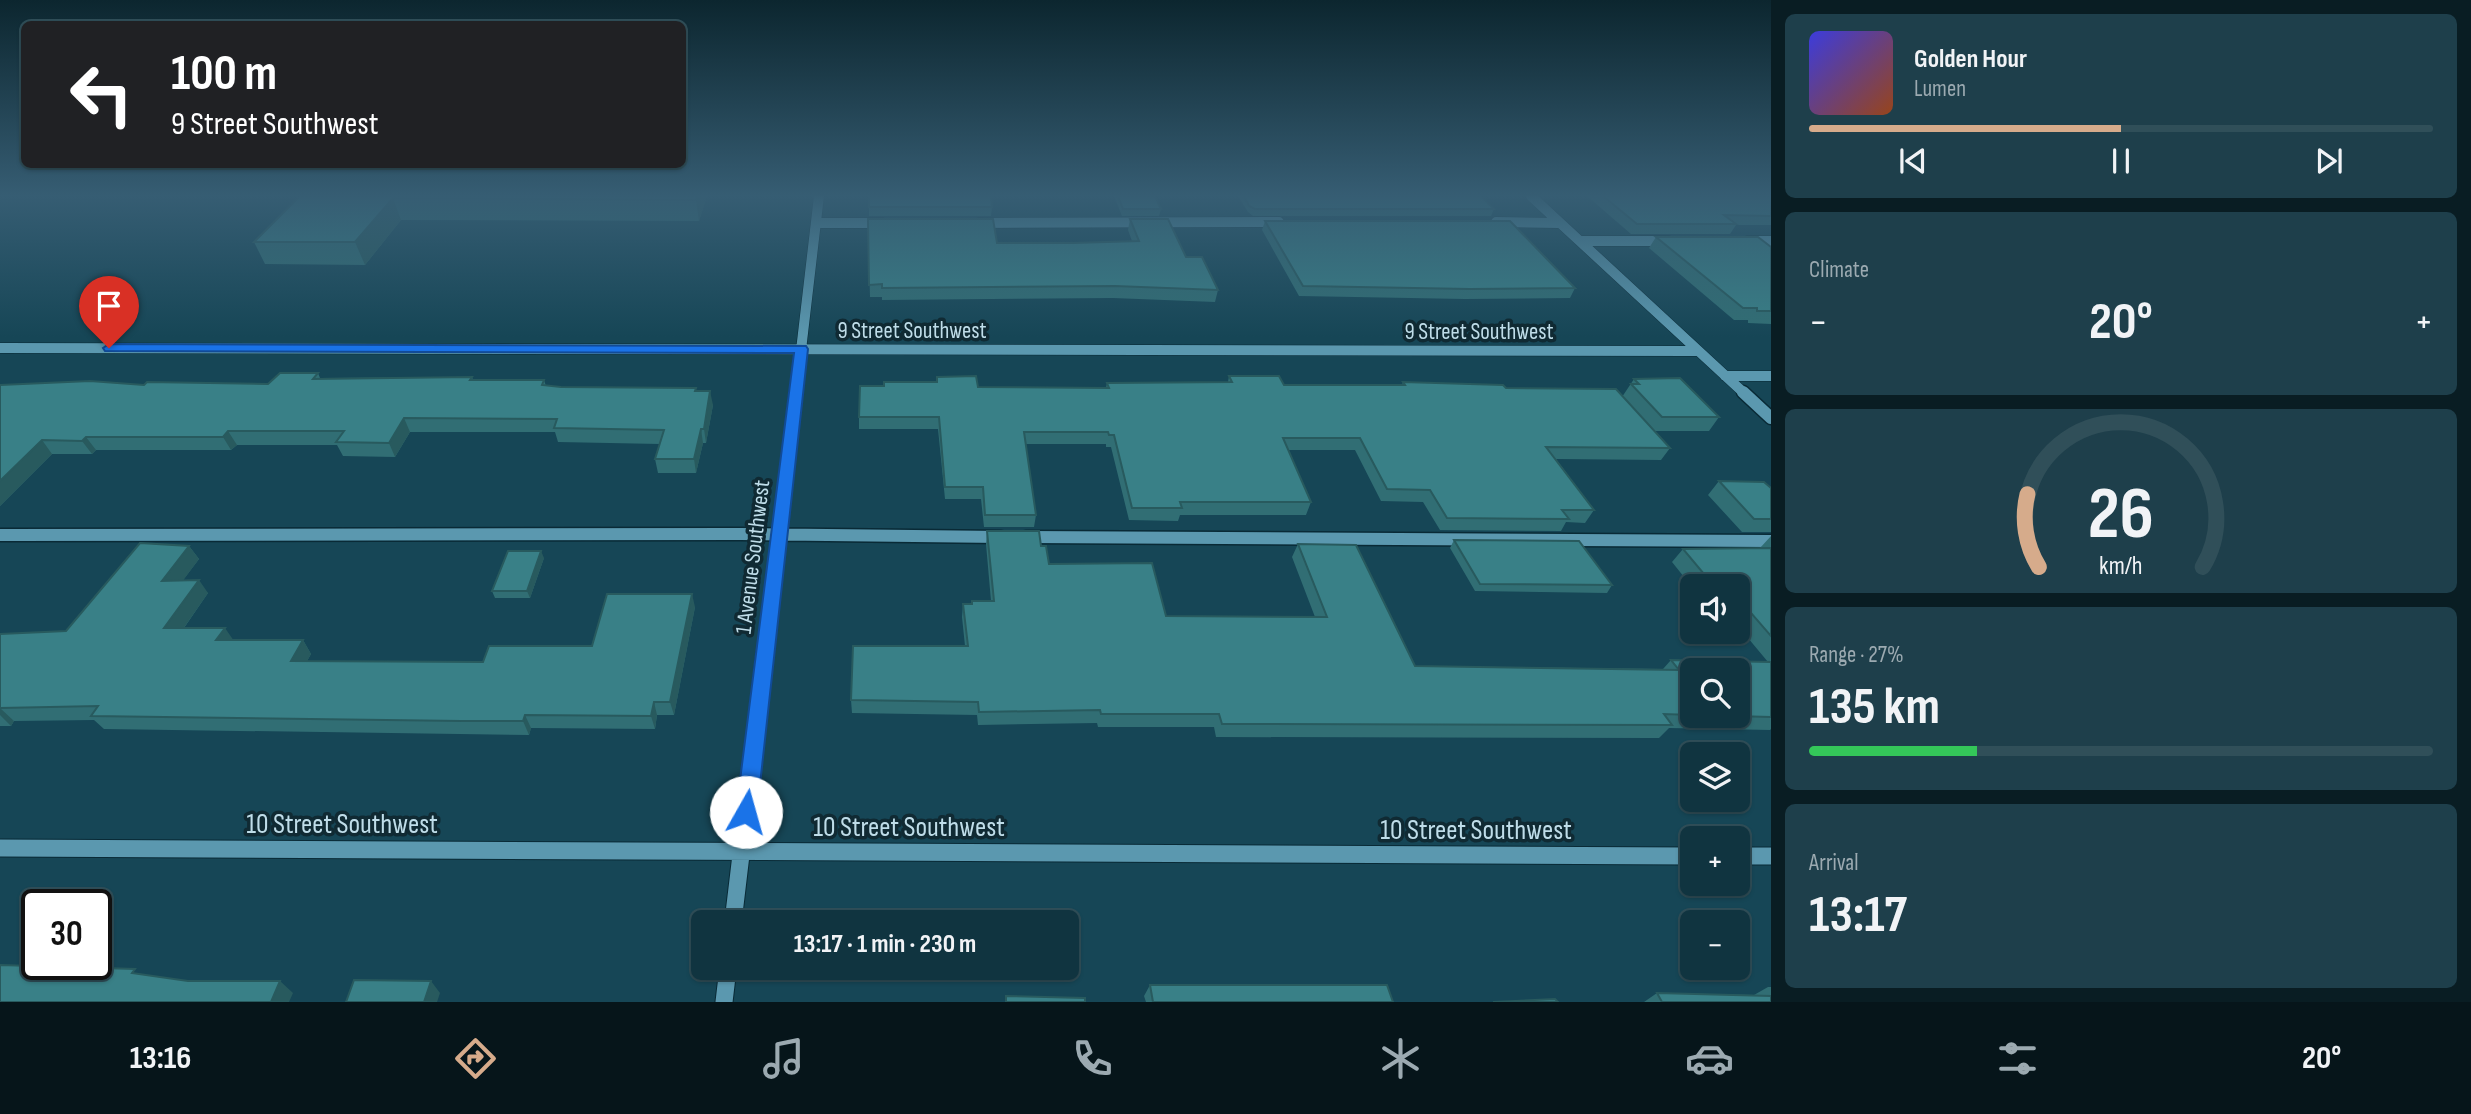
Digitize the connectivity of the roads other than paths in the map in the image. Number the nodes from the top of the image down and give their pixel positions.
1 (814, 243) edge
2 (1582, 243) edge
3 (0, 348) edge
4 (801, 349) junction
5 (1698, 351) junction
6 (1725, 376) junction
7 (1771, 376) edge
8 (1771, 418) edge
9 (0, 535) edge
10 (779, 536) junction
11 (1771, 541) edge
12 (0, 848) edge
13 (742, 852) junction
14 (1680, 856) edge
15 (1750, 856) edge
16 (1771, 856) edge
17 (735, 910) edge
18 (727, 980) edge
19 (724, 1002) edge

1 - 4 street, 1 Avenue Southwest
2 - 5 street
3 - 4 street, 9 Street Southwest
4 - 5 street, 9 Street Southwest
4 - 10 street, 1 Avenue Southwest
5 - 6 street
6 - 7 street
6 - 8 street
9 - 10 street
10 - 11 street
10 - 13 street, 1 Avenue Southwest
12 - 13 street, 10 Street Southwest
13 - 14 street, 10 Street Southwest
13 - 17 street, 1 Avenue Southwest
15 - 16 street
18 - 19 street

